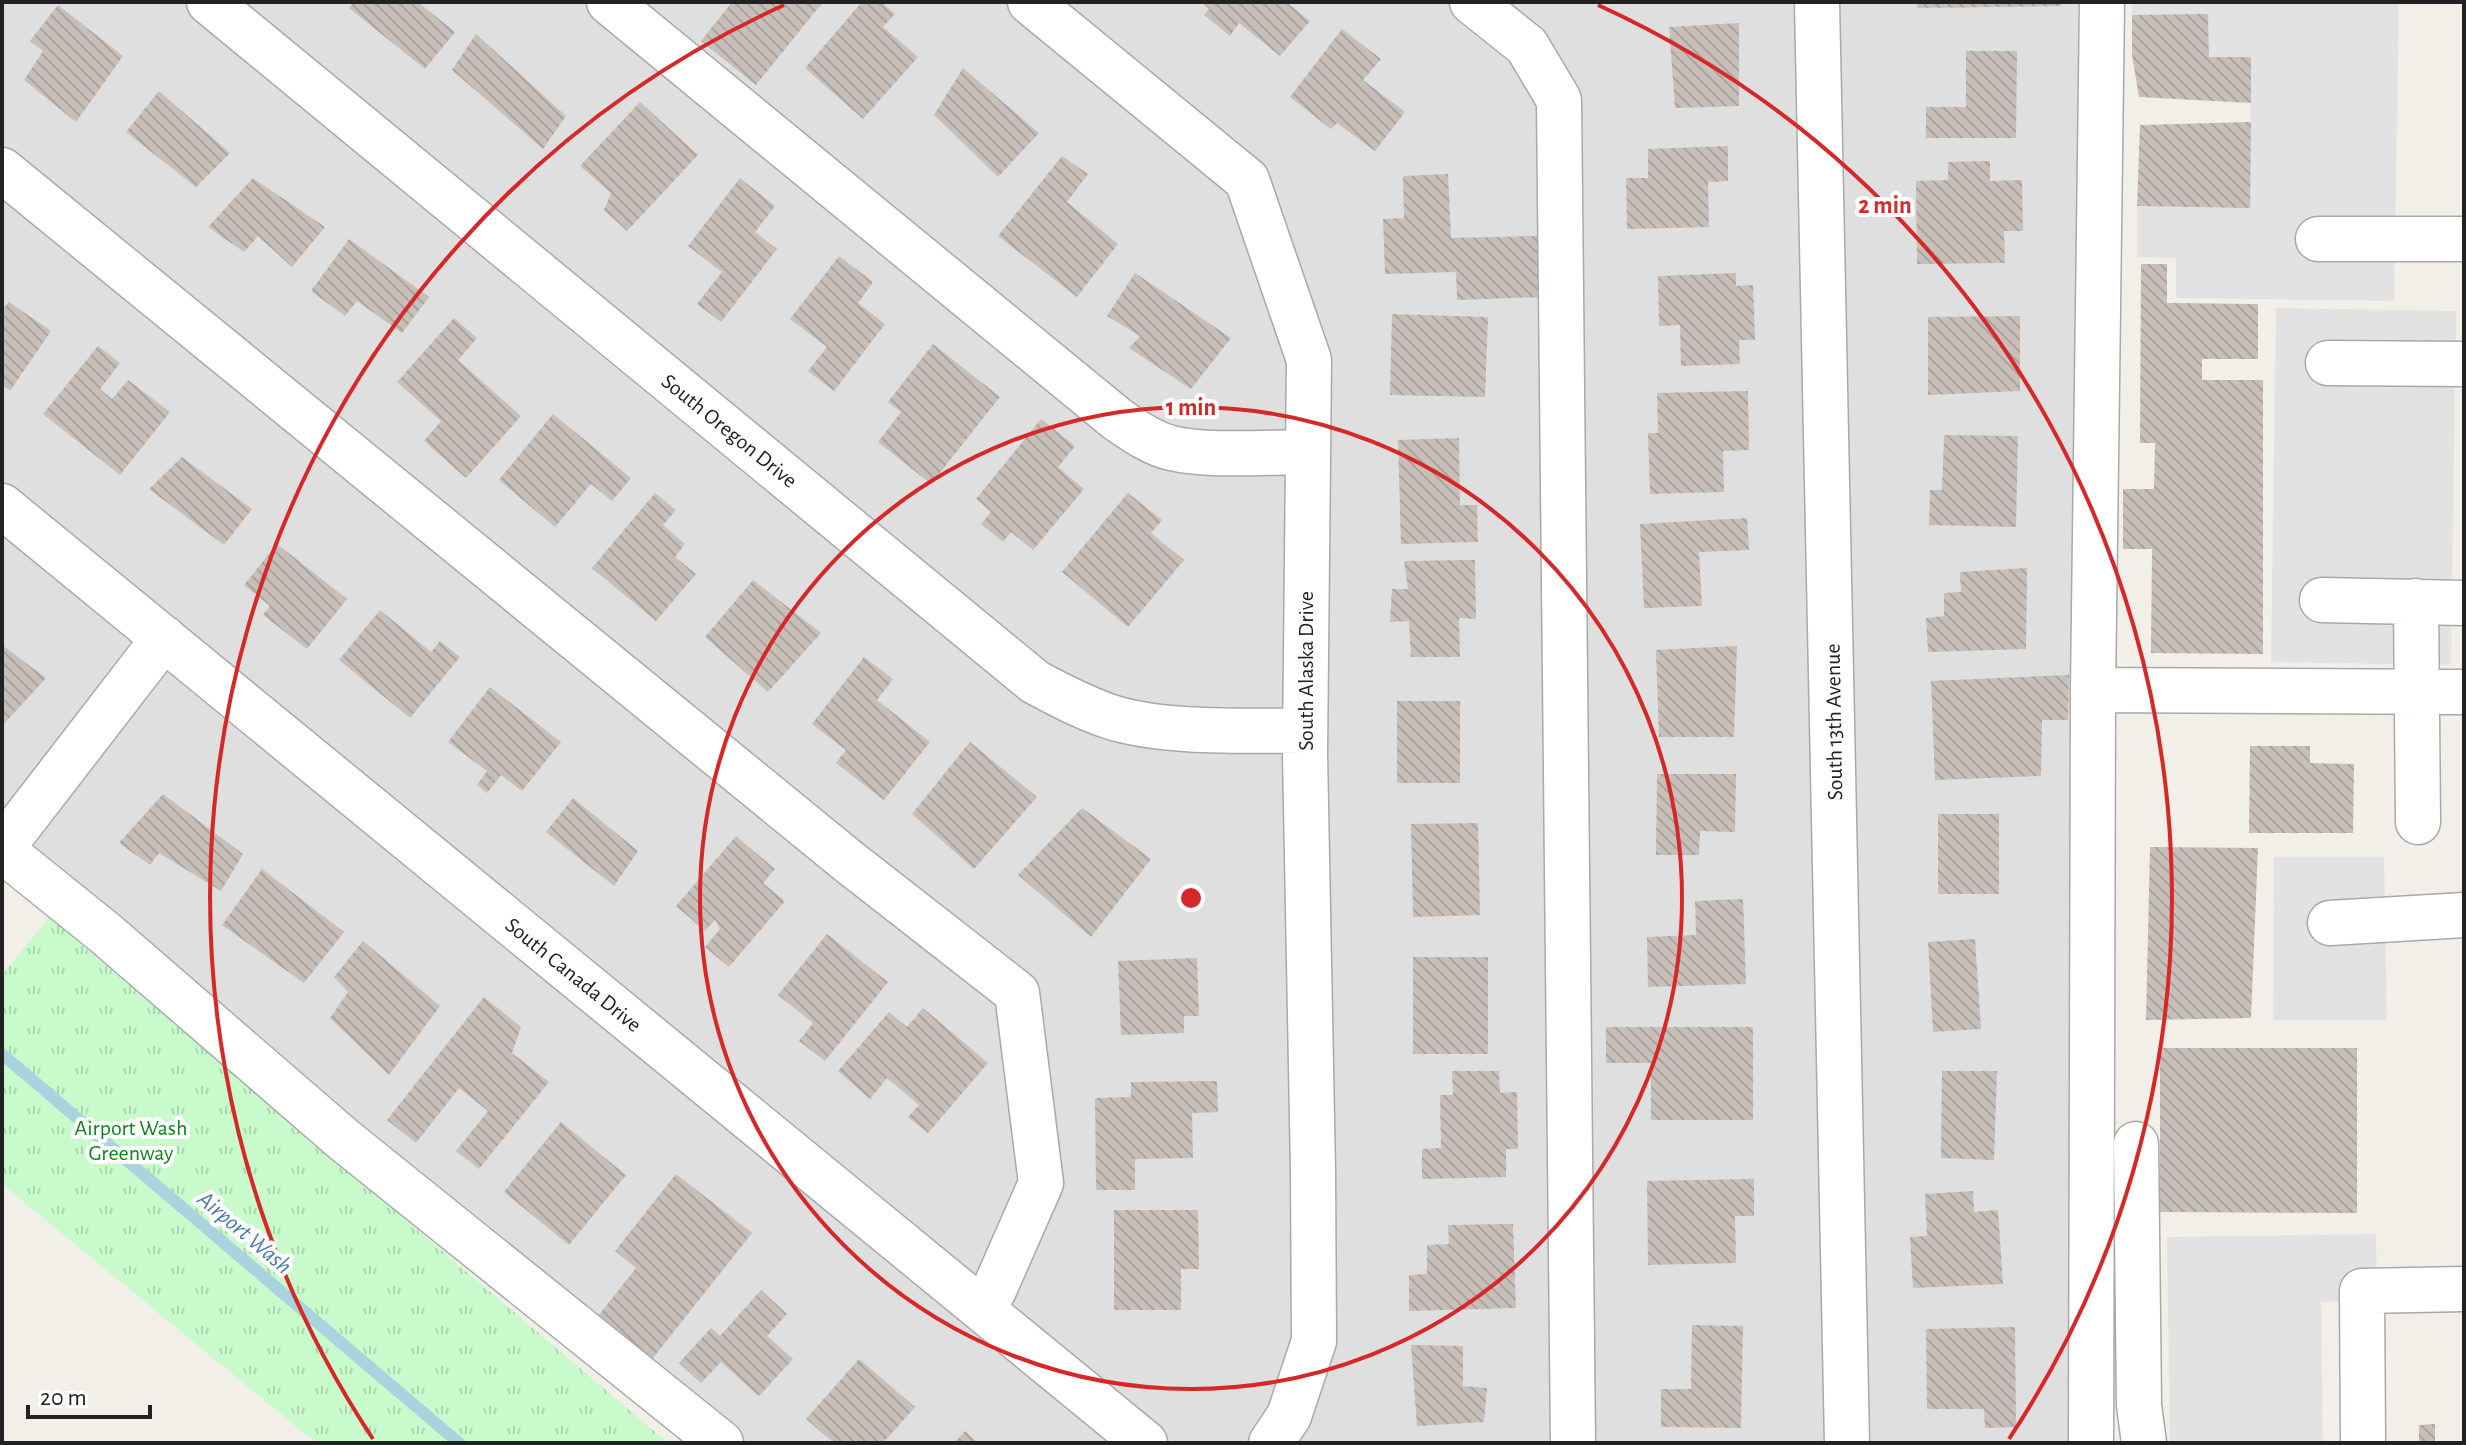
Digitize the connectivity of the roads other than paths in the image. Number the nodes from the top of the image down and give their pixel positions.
1 (209, 2) edge
2 (609, 2) edge
3 (1030, 2) edge
4 (1472, 2) edge
5 (1817, 2) edge
6 (2102, 2) edge
7 (2, 170) edge
8 (2318, 239) dead end
9 (2464, 239) edge
10 (2328, 363) dead end
11 (2464, 364) edge
12 (1307, 452) junction
13 (2, 506) edge
14 (2322, 600) dead end
15 (2416, 601) junction
16 (2464, 603) edge
17 (164, 638) junction
18 (2093, 690) junction
19 (2417, 691) junction
20 (2464, 692) edge
21 (1305, 731) junction
22 (2418, 822) dead end
23 (2, 849) edge
24 (2464, 915) edge
25 (2330, 923) dead end
26 (2136, 1144) dead end
27 (2464, 1289) edge
28 (980, 1307) junction
29 (721, 1443) edge
30 (1145, 1443) edge
31 (1271, 1443) edge
32 (1573, 1443) edge
33 (1847, 1443) edge
34 (2091, 1443) edge
35 (2144, 1443) edge
36 (2363, 1443) edge

1 - 21 street, South Oregon Drive
2 - 12 street
3 - 12 street, South Alaska Drive
4 - 32 street
5 - 33 street, South 13th Avenue
6 - 18 street
7 - 28 street
8 - 9 street
10 - 11 street
12 - 21 street, South Alaska Drive
13 - 17 street, South Canada Drive
14 - 15 street
15 - 16 street
15 - 19 street
17 - 23 street
17 - 28 street, South Canada Drive
18 - 19 street
18 - 34 street
19 - 20 street
19 - 22 street
21 - 31 street, South Alaska Drive
23 - 29 street
24 - 25 street
26 - 35 street
27 - 36 street
28 - 30 street, South Canada Drive

